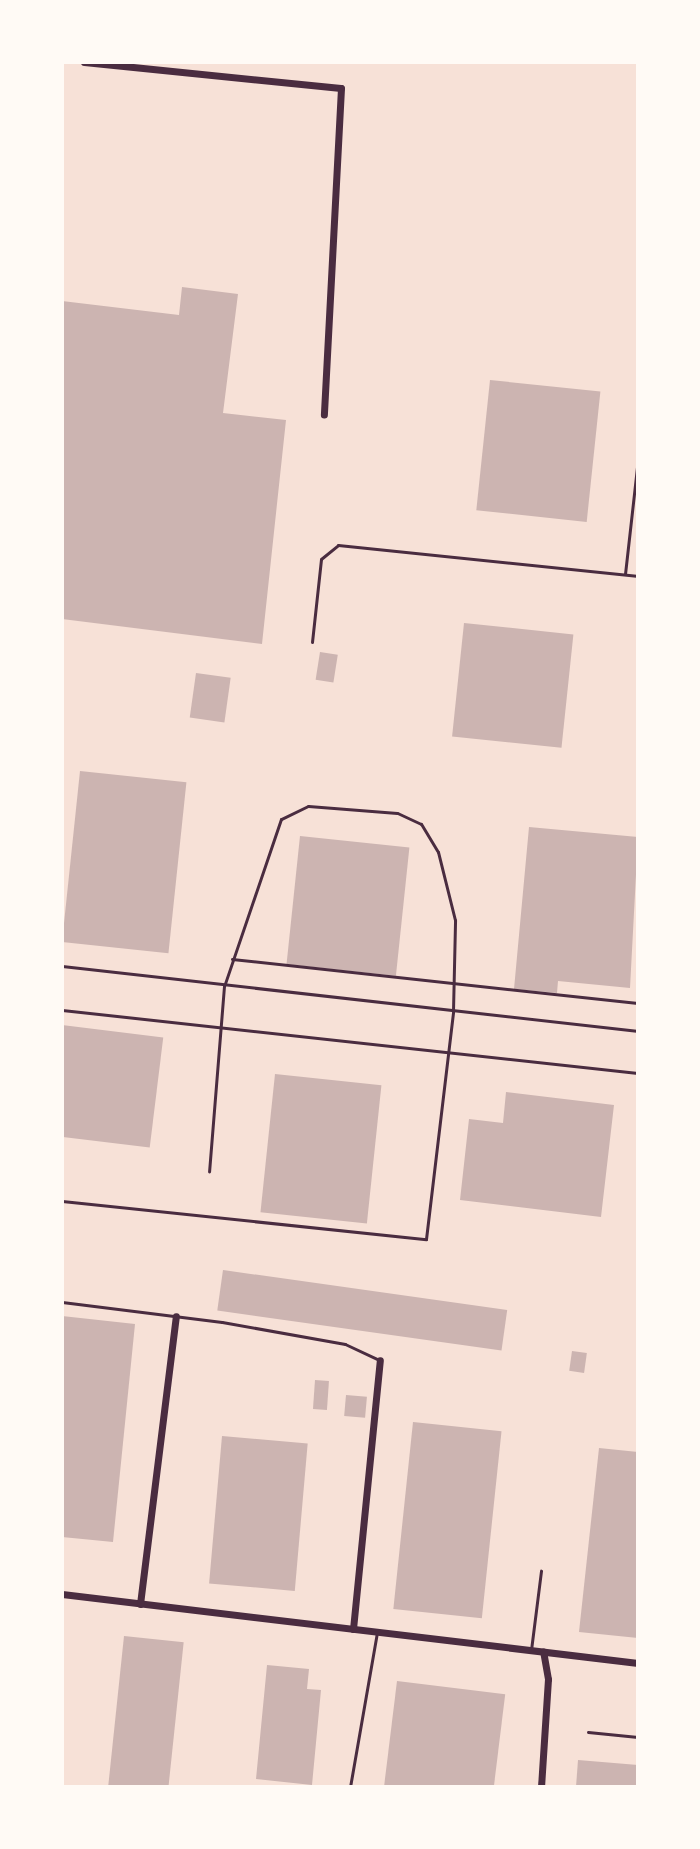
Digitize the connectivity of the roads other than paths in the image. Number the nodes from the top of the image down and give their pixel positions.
1 (84, 62) edge
2 (324, 415) dead end
3 (638, 458) edge
4 (625, 574) junction
5 (638, 576) edge
6 (312, 642) dead end
7 (232, 959) junction
8 (62, 966) edge
9 (454, 984) junction
10 (224, 986) junction
11 (638, 1003) edge
12 (62, 1010) edge
13 (453, 1011) junction
14 (219, 1028) junction
15 (638, 1031) edge
16 (448, 1050) junction
17 (638, 1073) edge
18 (209, 1171) dead end
19 (62, 1201) edge
20 (62, 1302) edge
21 (176, 1316) junction
22 (380, 1360) joint
23 (541, 1571) dead end
24 (62, 1594) edge
25 (140, 1604) junction
26 (353, 1629) junction
27 (377, 1632) junction
28 (531, 1650) junction
29 (543, 1651) junction
30 (638, 1663) edge
31 (588, 1732) dead end
32 (638, 1737) edge
33 (350, 1787) edge
34 (541, 1787) edge

1 - 2 street
3 - 4 lane
4 - 5 lane
4 - 6 lane
7 - 9 lane
7 - 9 lane
7 - 10 lane
8 - 10 lane
9 - 11 lane
9 - 13 lane
10 - 13 lane
10 - 14 lane
12 - 14 lane
13 - 15 lane
13 - 16 lane
14 - 16 lane
14 - 18 lane
16 - 17 lane
16 - 19 lane
20 - 21 lane
21 - 22 lane
21 - 25 street
22 - 26 street
23 - 28 lane
24 - 25 street
25 - 26 street
26 - 27 street
27 - 28 street
27 - 33 lane
28 - 29 street
29 - 30 street
29 - 34 street
31 - 32 lane

